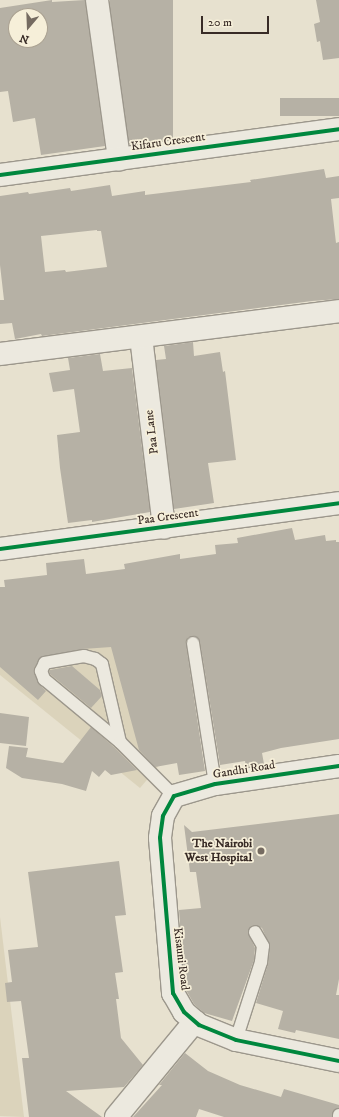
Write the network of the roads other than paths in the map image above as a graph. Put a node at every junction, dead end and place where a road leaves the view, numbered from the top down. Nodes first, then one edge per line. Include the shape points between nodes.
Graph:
1 (97, 0) edge
2 (339, 129) edge
3 (119, 159) junction
4 (0, 175) edge
5 (339, 311) edge
6 (141, 337) junction
7 (0, 354) edge
8 (339, 503) edge
9 (164, 528) junction
10 (0, 549) edge
11 (193, 643) dead end
12 (120, 742) junction
13 (339, 766) edge
14 (215, 784) junction
15 (174, 796) junction
16 (255, 932) dead end
17 (195, 1021) junction
18 (236, 1040) junction
19 (339, 1061) edge
20 (116, 1117) edge

1 - 3 street
2 - 3 street, Kifaru Crescent
3 - 4 street, Kifaru Crescent
5 - 6 street
6 - 7 street
6 - 9 street, Paa Lane
8 - 9 street, Paa Crescent
9 - 10 street, Paa Crescent
11 - 14 lane
12 - 12 lane via 44,679 41,671 45,663 84,656 102,664
12 - 15 lane
13 - 14 street, Gandhi Road
14 - 15 street, Gandhi Road
15 - 17 street, Kisauni Road via 163,816 160,838 173,993 184,1012
16 - 18 lane via 263,946 261,962
17 - 18 street, Kisauni Road via 215,1033
17 - 20 street
18 - 19 street, Kisauni Road

